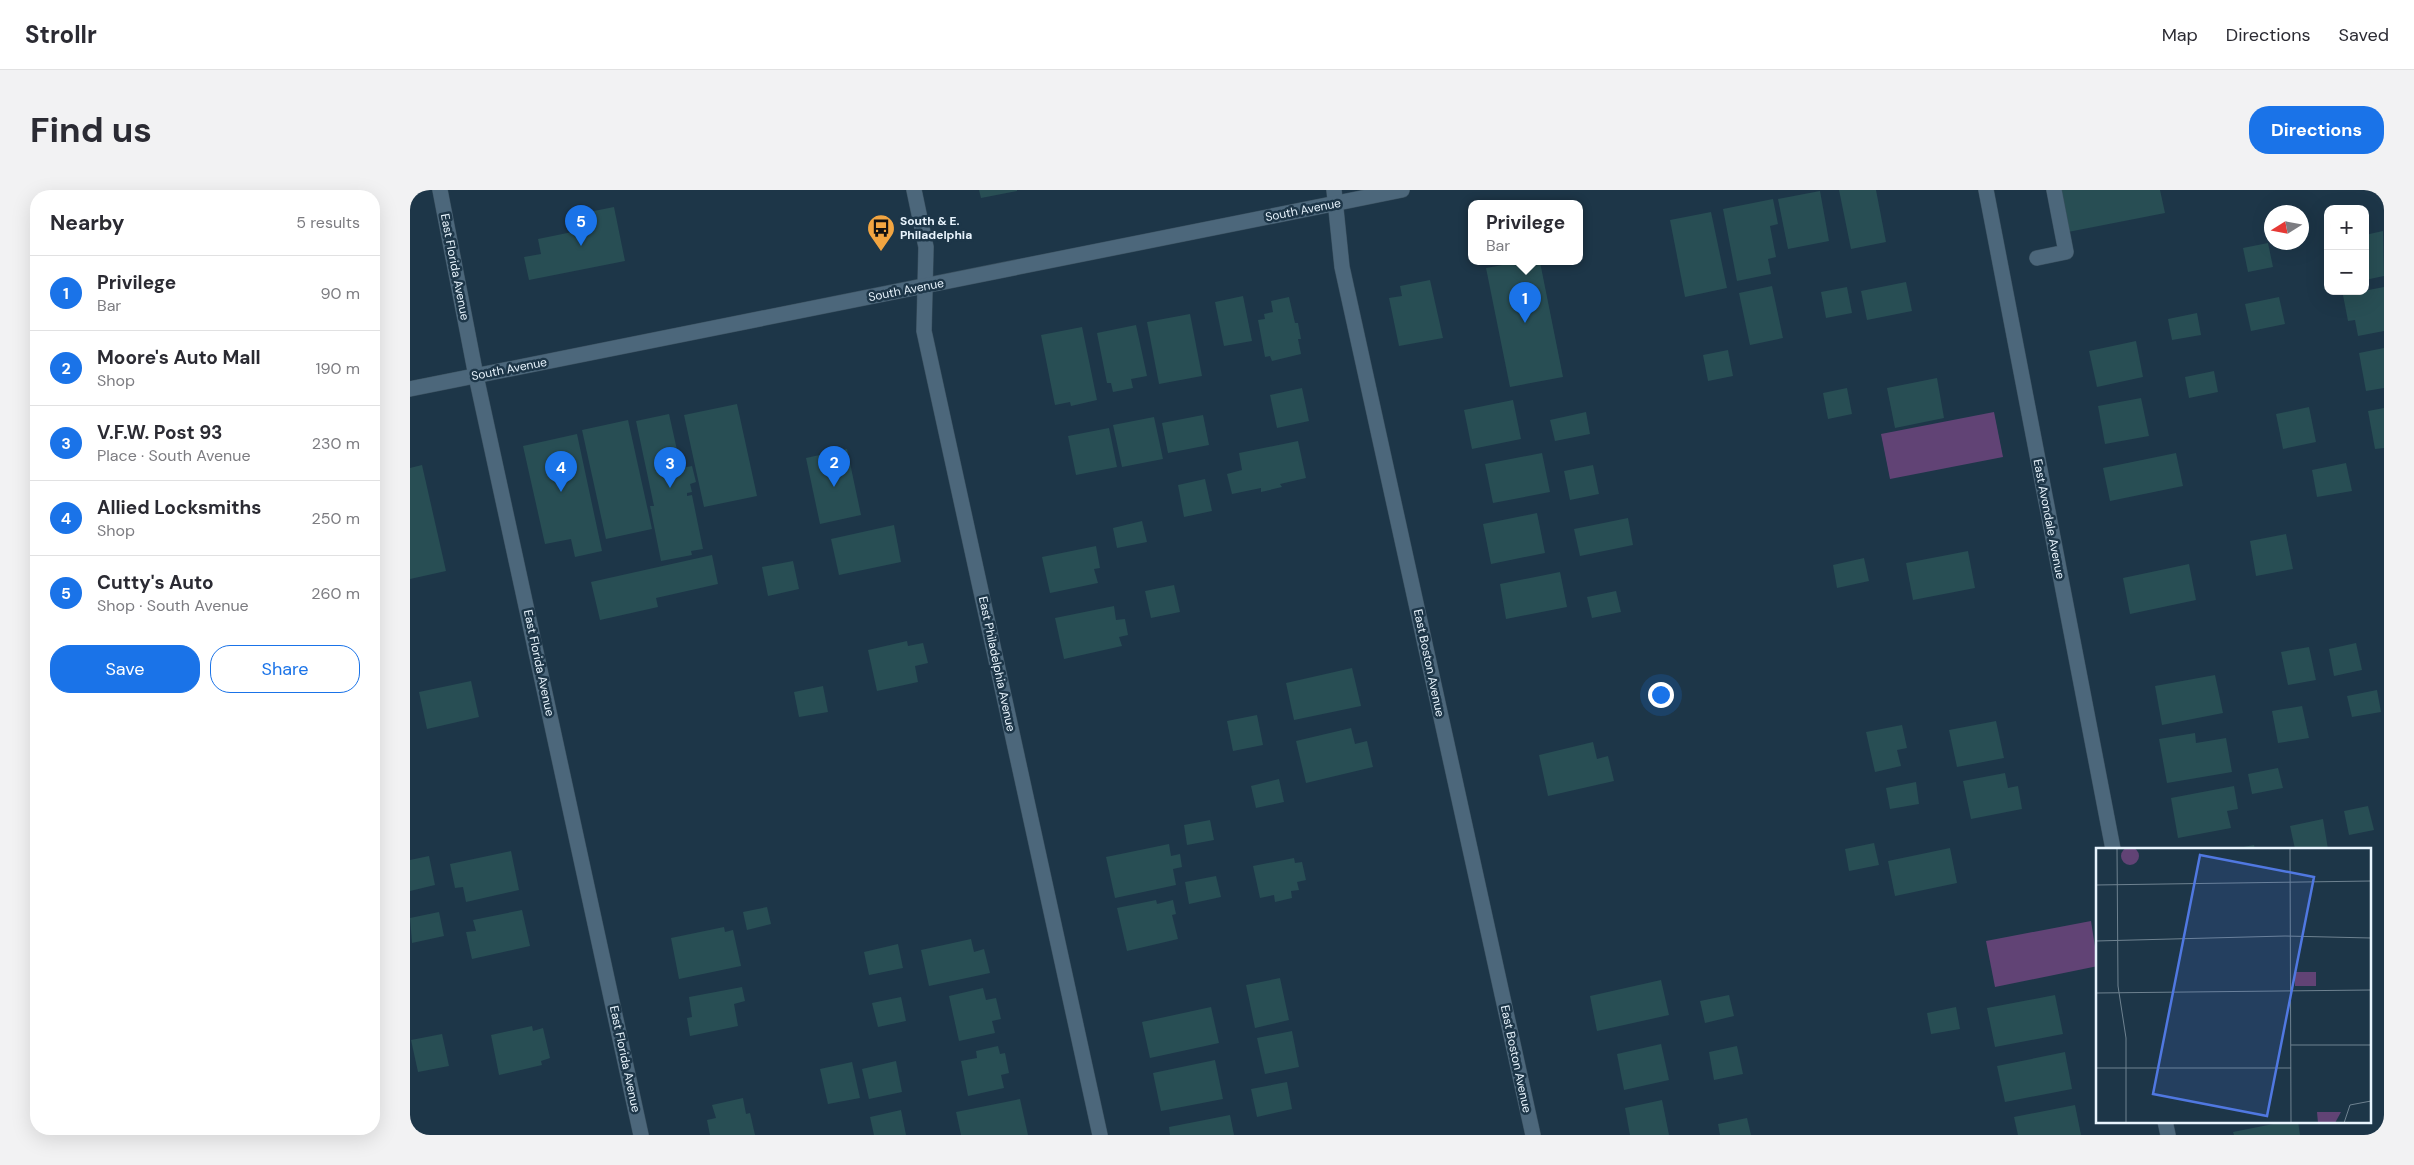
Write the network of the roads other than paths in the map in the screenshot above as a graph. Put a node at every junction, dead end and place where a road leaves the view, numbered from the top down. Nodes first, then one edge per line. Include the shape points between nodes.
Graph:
1 (440, 190) edge
2 (914, 190) edge
3 (1402, 190) edge
4 (1986, 190) edge
5 (2054, 190) edge
6 (1335, 197) edge
7 (2038, 258) dead end
8 (924, 286) junction
9 (476, 376) junction
10 (410, 389) edge
11 (2113, 848) edge
12 (2165, 1122) edge
13 (641, 1135) edge
14 (1100, 1135) edge
15 (1533, 1135) edge
16 (2168, 1135) edge

1 - 9 street, East Florida Avenue
2 - 8 street, East Philadelphia Avenue via 926,247
3 - 6 street, South Avenue
4 - 11 street, East Avondale Avenue
5 - 7 street via 2066,252
6 - 8 street, South Avenue
6 - 15 street, East Boston Avenue via 1342,267
8 - 9 street, South Avenue
8 - 14 street, East Philadelphia Avenue via 924,331
9 - 10 street, South Avenue
9 - 13 street, East Florida Avenue
12 - 16 street

